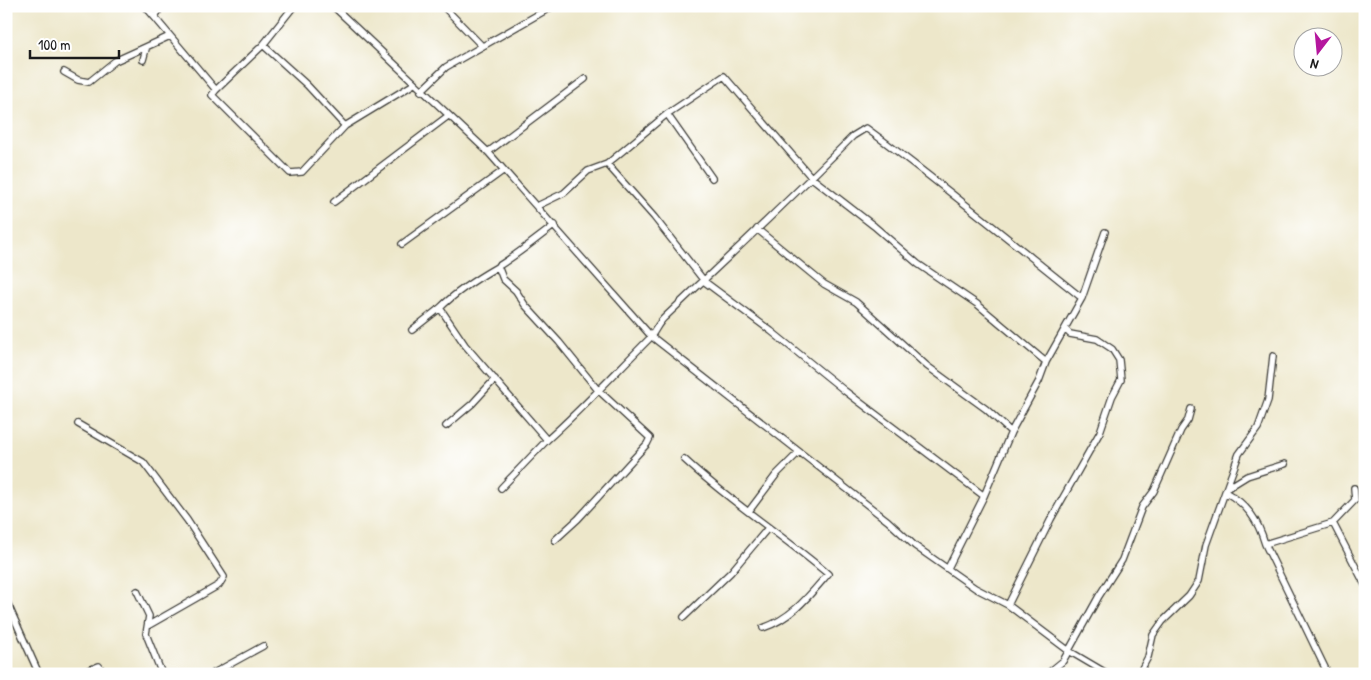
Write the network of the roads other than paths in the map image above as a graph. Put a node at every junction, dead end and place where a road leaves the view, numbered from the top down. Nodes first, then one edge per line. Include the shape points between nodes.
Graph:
1 (145, 6) edge
2 (161, 6) edge
3 (294, 6) edge
4 (333, 6) edge
5 (443, 6) edge
6 (549, 7) edge
7 (155, 18) junction
8 (170, 36) junction
9 (263, 44) junction
10 (482, 46) junction
11 (146, 49) junction
12 (143, 60) dead end
13 (64, 72) dead end
14 (585, 79) dead end
15 (414, 84) junction
16 (216, 90) junction
17 (421, 91) junction
18 (667, 114) junction
19 (448, 116) junction
20 (345, 126) junction
21 (488, 152) junction
22 (607, 164) junction
23 (504, 170) junction
24 (712, 178) dead end
25 (812, 178) junction
26 (334, 202) dead end
27 (537, 206) junction
28 (554, 225) junction
29 (757, 229) junction
30 (1105, 232) dead end
31 (402, 244) dead end
32 (498, 266) junction
33 (704, 282) junction
34 (1082, 298) junction
35 (440, 308) junction
36 (412, 330) dead end
37 (1064, 330) junction
38 (651, 336) junction
39 (1273, 356) dead end
40 (1046, 362) junction
41 (495, 379) junction
42 (597, 390) junction
43 (1191, 409) dead end
44 (78, 424) dead end
45 (446, 426) dead end
46 (1011, 432) junction
47 (547, 440) junction
48 (799, 452) junction
49 (684, 459) dead end
50 (1285, 464) dead end
51 (501, 488) dead end
52 (1354, 488) dead end
53 (1225, 490) junction
54 (984, 496) junction
55 (748, 511) junction
56 (1333, 523) junction
57 (768, 528) junction
58 (555, 540) dead end
59 (1266, 544) junction
60 (948, 568) junction
61 (1365, 585) edge
62 (137, 591) dead end
63 (6, 600) edge
64 (1008, 605) junction
65 (684, 617) dead end
66 (149, 625) junction
67 (764, 628) dead end
68 (263, 646) dead end
69 (1069, 651) junction
70 (39, 674) edge
71 (79, 674) edge
72 (104, 674) edge
73 (162, 674) edge
74 (212, 674) edge
75 (1047, 674) edge
76 (1108, 674) edge
77 (1139, 674) edge
78 (1328, 674) edge

1 - 7 street
2 - 7 street
3 - 9 street
4 - 15 street
5 - 10 street
6 - 10 street
7 - 8 street
8 - 11 street
8 - 16 street
9 - 16 street
9 - 20 street
10 - 17 street via 446,67
11 - 12 street
11 - 13 street via 115,61 89,82
14 - 21 street
15 - 17 street
15 - 20 street
16 - 20 street via 212,95 290,173 302,172
17 - 19 street
18 - 22 street
18 - 24 street
18 - 25 street via 724,76
19 - 21 street
19 - 26 street
21 - 23 street
22 - 27 street via 588,171 564,193
22 - 33 street via 654,217
23 - 27 street
23 - 31 street
25 - 29 street
25 - 34 street via 853,136 866,128 940,183 957,200
25 - 40 street via 918,264 977,304
27 - 28 street
28 - 32 street
28 - 38 street
29 - 33 street
29 - 46 street via 824,284 856,302 927,366 986,409
30 - 34 street
32 - 35 street via 452,295
32 - 42 street via 503,279
33 - 38 street via 663,319
33 - 54 street via 771,330 845,391
34 - 37 street
35 - 36 street
35 - 41 street via 465,345
37 - 40 street
37 - 64 street via 1097,339 1112,349 1119,360 1121,380 1100,432
38 - 42 street
38 - 48 street
39 - 53 street via 1268,400 1258,428 1239,454
40 - 46 street
41 - 45 street
41 - 47 street
42 - 47 street
42 - 58 street via 650,438 578,519
43 - 69 street via 1154,491 1142,507 1122,560
44 - 66 street via 143,462 224,577 219,585
46 - 54 street
47 - 51 street
48 - 55 street
48 - 60 street via 915,546
49 - 55 street via 712,485
50 - 53 street via 1247,476
52 - 56 street via 1354,500
53 - 59 street via 1258,522
53 - 77 street via 1206,544 1199,580 1189,596 1153,635 1148,657
54 - 60 street
55 - 57 street
56 - 59 street
56 - 61 street
57 - 65 street via 731,572
57 - 67 street via 828,574 801,605 780,622
59 - 78 street
60 - 64 street via 975,588
62 - 66 street via 149,616
63 - 70 street
64 - 69 street
66 - 73 street via 148,643
68 - 74 street
69 - 75 street via 1057,668
69 - 76 street
71 - 72 street via 99,666

